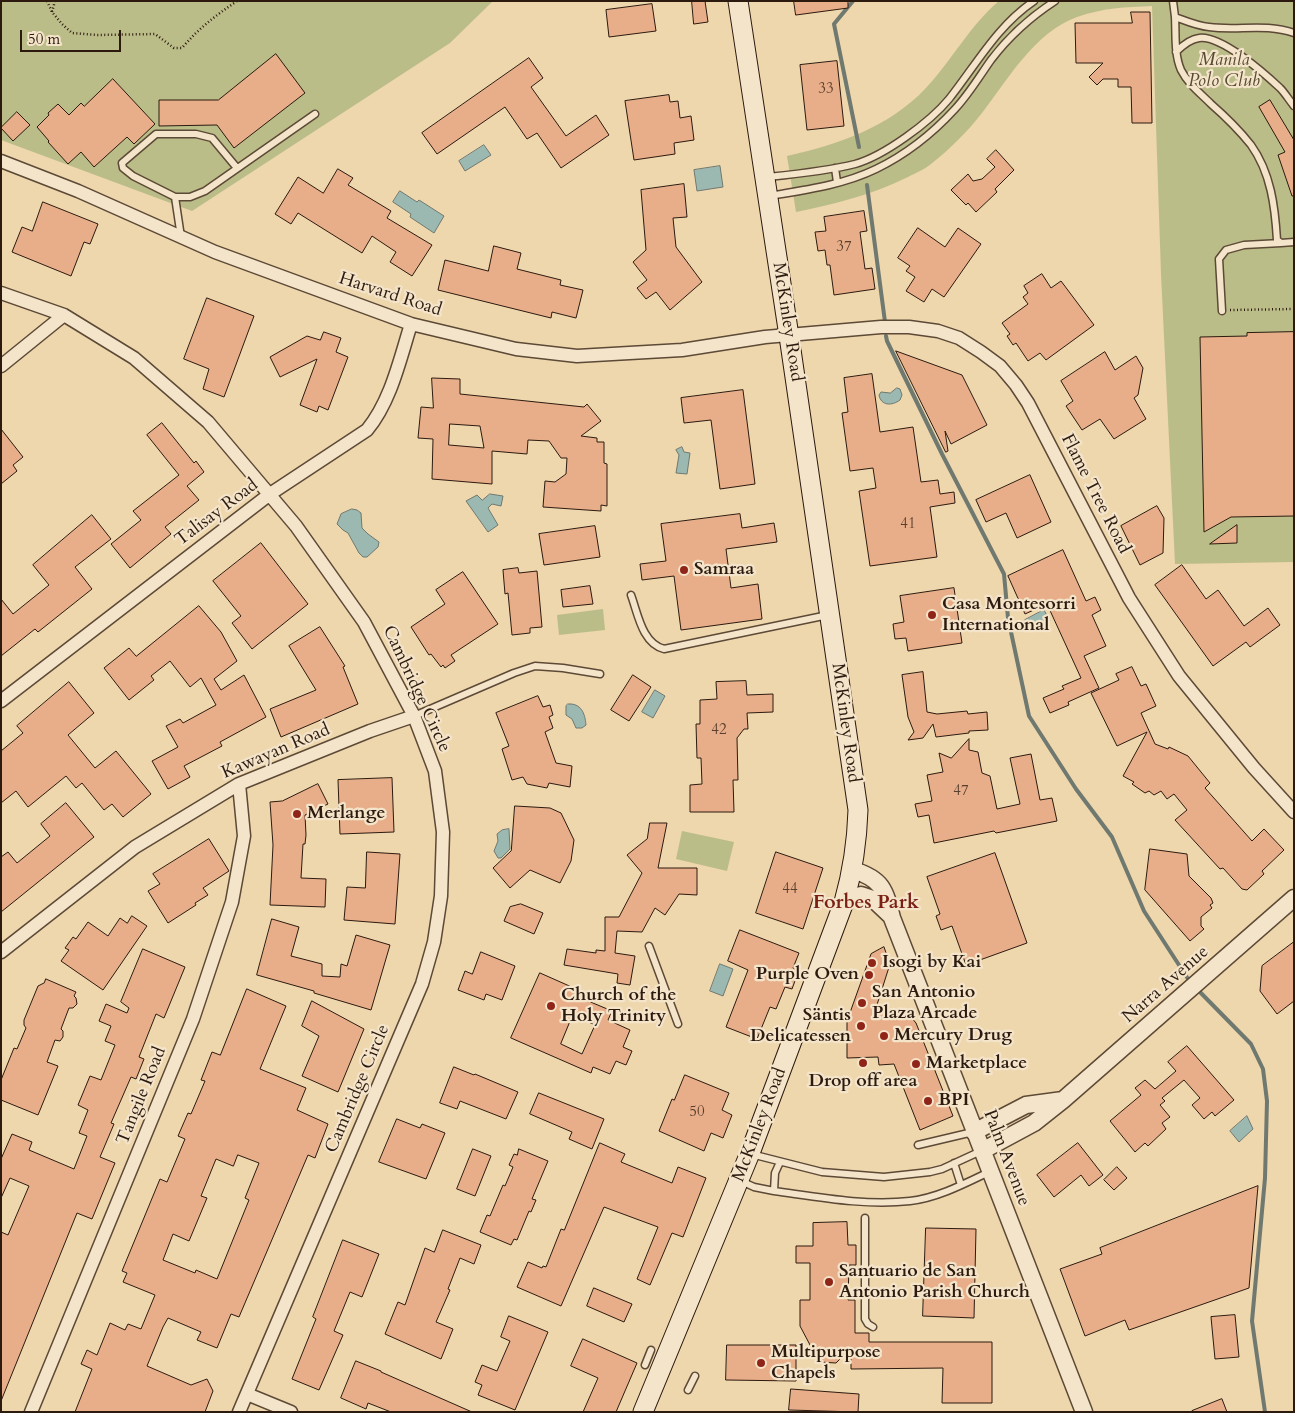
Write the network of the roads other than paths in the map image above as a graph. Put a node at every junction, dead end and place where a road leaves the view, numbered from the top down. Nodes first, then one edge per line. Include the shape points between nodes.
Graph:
1 (738, 1) edge
2 (1034, 1) edge
3 (1055, 1) edge
4 (1173, 1) edge
5 (1175, 17) junction
6 (1194, 24) junction
7 (1294, 33) edge
8 (1220, 42) junction
9 (1176, 52) junction
10 (1294, 106) edge
11 (315, 114) dead end
12 (1, 161) edge
13 (237, 168) junction
14 (834, 168) junction
15 (765, 178) junction
16 (837, 182) junction
17 (768, 196) junction
18 (175, 197) junction
19 (181, 237) junction
20 (1294, 242) edge
21 (1281, 243) junction
22 (1, 293) edge
23 (1222, 311) road end
24 (64, 315) junction
25 (412, 324) junction
26 (789, 336) junction
27 (1, 366) edge
28 (270, 494) junction
29 (631, 596) dead end
30 (829, 614) junction
31 (600, 674) dead end
32 (1, 702) edge
33 (414, 716) junction
34 (240, 784) junction
35 (1294, 812) edge
36 (853, 870) junction
37 (1294, 898) edge
38 (844, 902) junction
39 (892, 918) junction
40 (649, 946) dead end
41 (1, 952) edge
42 (678, 1024) dead end
43 (1063, 1100) junction
44 (974, 1132) junction
45 (918, 1145) dead end
46 (982, 1151) junction
47 (750, 1153) junction
48 (780, 1162) junction
49 (954, 1163) junction
50 (990, 1172) junction
51 (739, 1180) junction
52 (961, 1185) junction
53 (774, 1191) junction
54 (865, 1218) dead end
55 (873, 1327) dead end
56 (651, 1350) dead end
57 (645, 1365) dead end
58 (695, 1376) dead end
59 (688, 1390) dead end
60 (247, 1394) junction
61 (31, 1412) edge
62 (239, 1412) edge
63 (291, 1412) edge
64 (643, 1412) edge
65 (1084, 1412) edge

1 - 15 main road, McKinley Road
2 - 14 lane via 1000,31 947,100 925,121 872,157
3 - 16 lane via 1008,39 955,109 933,131 876,169
4 - 5 lane
5 - 6 lane
5 - 9 lane
6 - 7 lane via 1225,28 1270,27
6 - 8 lane
8 - 9 lane via 1198,38
8 - 10 lane via 1281,89
9 - 21 lane via 1188,81 1236,127 1261,162 1274,202 1277,240
11 - 13 lane
12 - 19 street, Harvard Road
13 - 18 lane via 205,191
13 - 18 lane via 212,138 196,134 156,134 122,163 122,168
14 - 15 lane
14 - 16 lane
15 - 17 main road, McKinley Road
16 - 17 lane
17 - 26 main road, McKinley Road
18 - 19 lane
19 - 25 street, Harvard Road
20 - 21 lane
21 - 23 lane via 1244,245 1226,250 1220,259
22 - 24 street, Cambridge Circle
24 - 27 street
24 - 28 street, Cambridge Circle via 134,358 208,422
25 - 26 street, Harvard Road via 516,349 577,356 682,350
25 - 28 street, Talisay Road via 383,405 367,430
26 - 30 main road, McKinley Road
26 - 35 street, Flame Tree Road via 881,327 938,331 959,338 1000,366 1028,403 1129,598 1179,676
28 - 32 street, Talisay Road
28 - 33 street, Cambridge Circle via 364,622
29 - 30 lane via 652,644 664,649
30 - 36 main road, McKinley Road via 858,810
31 - 33 lane, Kawayan Road via 535,666
33 - 34 street, Kawayan Road
33 - 60 street, Cambridge Circle via 435,771 443,832 441,896 434,942 422,984
34 - 41 street, Kawayan Road via 135,847
34 - 61 street, Tangile Road via 244,836 232,902 193,1019
36 - 38 main road, McKinley Road
36 - 39 street, Palm Avenue via 880,883
37 - 43 street, Narra Avenue
38 - 39 street, Palm Avenue via 861,895 873,899
38 - 47 main road, McKinley Road
39 - 44 street, Palm Avenue
40 - 42 lane
43 - 44 street via 1026,1105
43 - 46 street, Narra Avenue via 1034,1123
44 - 45 lane
44 - 46 street, Palm Avenue
46 - 49 lane, Narra Avenue
46 - 50 street, Palm Avenue
47 - 48 lane, Narra Avenue
47 - 51 main road, McKinley Road
48 - 49 lane, Narra Avenue via 822,1172 884,1177 930,1172
48 - 53 lane
49 - 52 lane
50 - 52 lane
50 - 65 street, Palm Avenue
51 - 53 lane
51 - 64 main road, McKinley Road
52 - 53 lane via 911,1201 883,1202
54 - 55 lane via 865,1319
56 - 57 lane
58 - 59 lane
60 - 62 street, Cambridge Circle
60 - 63 street

